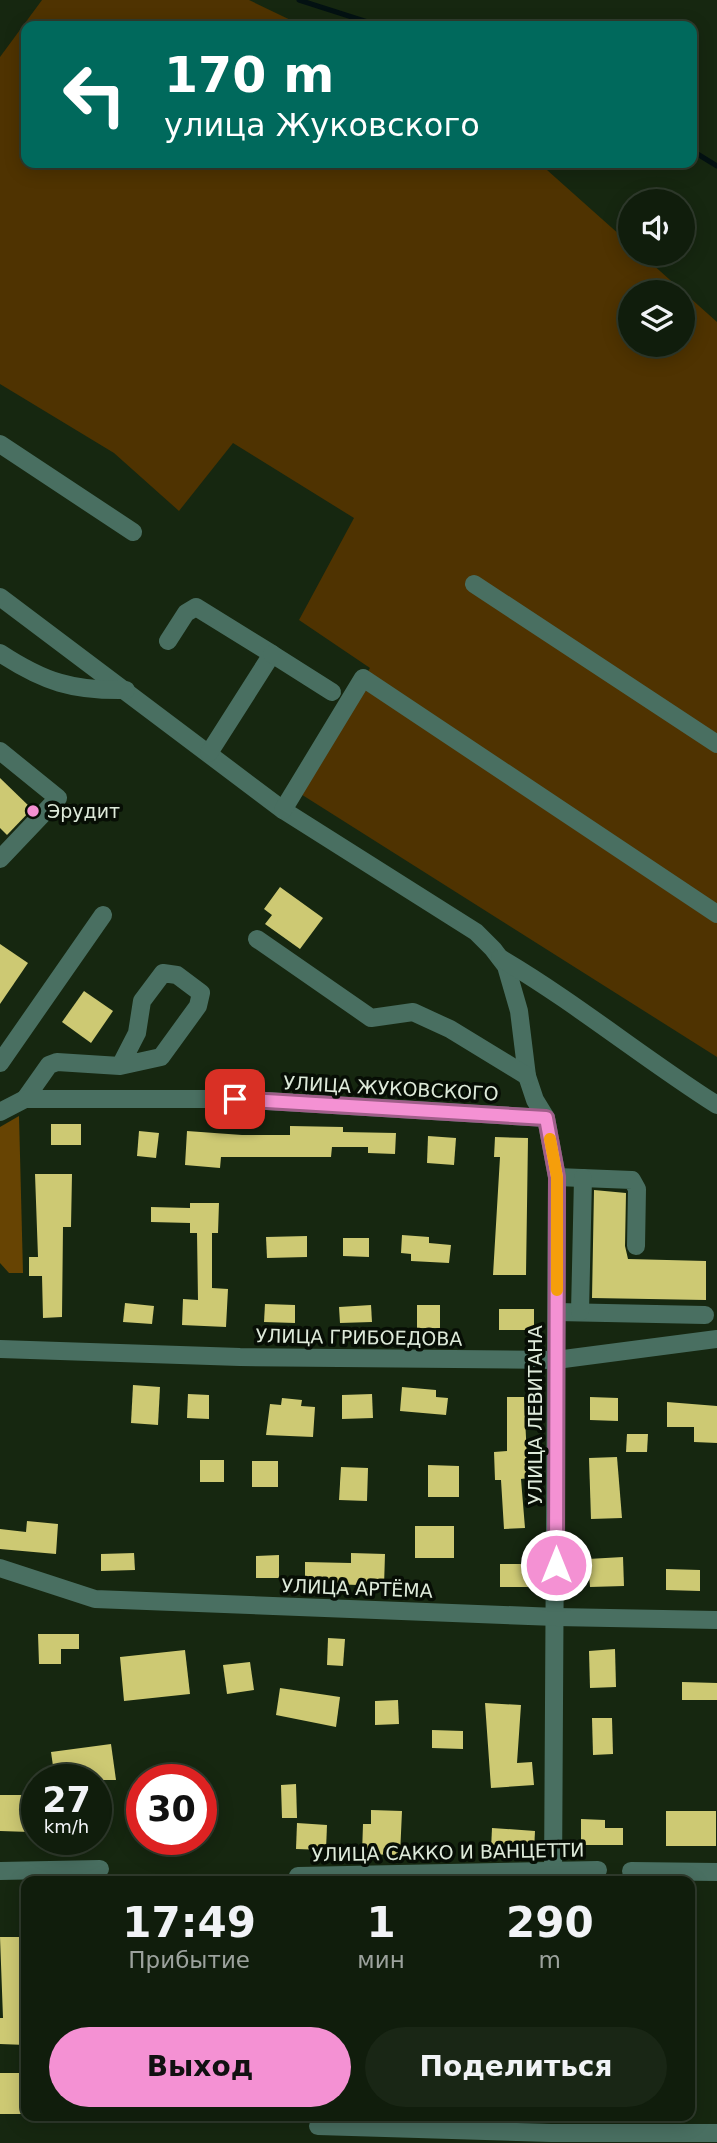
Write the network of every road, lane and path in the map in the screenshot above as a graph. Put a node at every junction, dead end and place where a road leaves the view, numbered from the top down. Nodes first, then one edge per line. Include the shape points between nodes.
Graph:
1 (0, 444) edge
2 (133, 532) dead end
3 (474, 584) dead end
4 (0, 597) edge
5 (168, 640) dead end
6 (0, 653) edge
7 (272, 654) junction
8 (126, 690) junction
9 (332, 692) dead end
10 (717, 744) edge
11 (0, 751) edge
12 (209, 753) junction
13 (283, 810) junction
14 (0, 859) edge
15 (717, 914) edge
16 (103, 915) dead end
17 (257, 939) dead end
18 (499, 957) junction
19 (0, 1063) edge
20 (120, 1066) junction
21 (527, 1076) junction
22 (24, 1099) junction
23 (717, 1105) edge
24 (0, 1112) edge
25 (546, 1118) junction
26 (557, 1177) junction
27 (583, 1178) junction
28 (636, 1246) dead end
29 (557, 1312) junction
30 (580, 1312) junction
31 (705, 1315) dead end
32 (717, 1339) edge
33 (1, 1344) edge
34 (556, 1360) junction
35 (0, 1568) edge
36 (556, 1618) junction
37 (717, 1620) edge
38 (100, 1869) dead end
39 (598, 1870) dead end
40 (0, 1871) edge
41 (631, 1871) dead end
42 (717, 1872) edge
43 (552, 1875) edge
44 (298, 1876) dead end
45 (551, 2124) edge
46 (318, 2126) dead end
47 (717, 2133) edge

1 - 2 street
3 - 10 street
4 - 8 street
5 - 7 street via 186,613 196,607
6 - 8 street via 29,672 64,686
7 - 9 street
7 - 12 street
8 - 12 street
11 - 14 street via 58,797
12 - 13 street
13 - 15 street via 363,678
13 - 18 street via 476,932
16 - 19 street
17 - 21 street via 371,1018 413,1012
18 - 21 street, УЛИЦА ЛЕВИТАНА via 519,1010
18 - 23 street
20 - 20 street via 161,1057 198,1006 201,993 177,975 163,973 142,1001 137,1033
20 - 22 street via 57,1062 49,1065
21 - 25 street, УЛИЦА ЛЕВИТАНА
22 - 24 street
22 - 25 street, УЛИЦА ЖУКОВСКОГО via 235,1099
25 - 26 street, УЛИЦА ЛЕВИТАНА
26 - 27 street
26 - 29 street, УЛИЦА ЛЕВИТАНА
27 - 28 street via 627,1179 636,1184
27 - 30 street
29 - 30 street
29 - 34 street, УЛИЦА ЛЕВИТАНА
30 - 31 street
32 - 34 street, УЛИЦА ГРИБОЕДОВА
33 - 34 street, УЛИЦА ГРИБОЕДОВА via 240,1357
34 - 36 street, УЛИЦА ЛЕВИТАНА
35 - 36 street, УЛИЦА АРТЁМА via 95,1599
36 - 37 street, УЛИЦА АРТЁМА
36 - 43 street, УЛИЦА ЛЕВИТАНА
38 - 40 street
39 - 43 street, УЛИЦА САККО И ВАНЦЕТТИ
41 - 42 street
43 - 44 street, УЛИЦА САККО И ВАНЦЕТТИ
45 - 46 street
45 - 47 street

